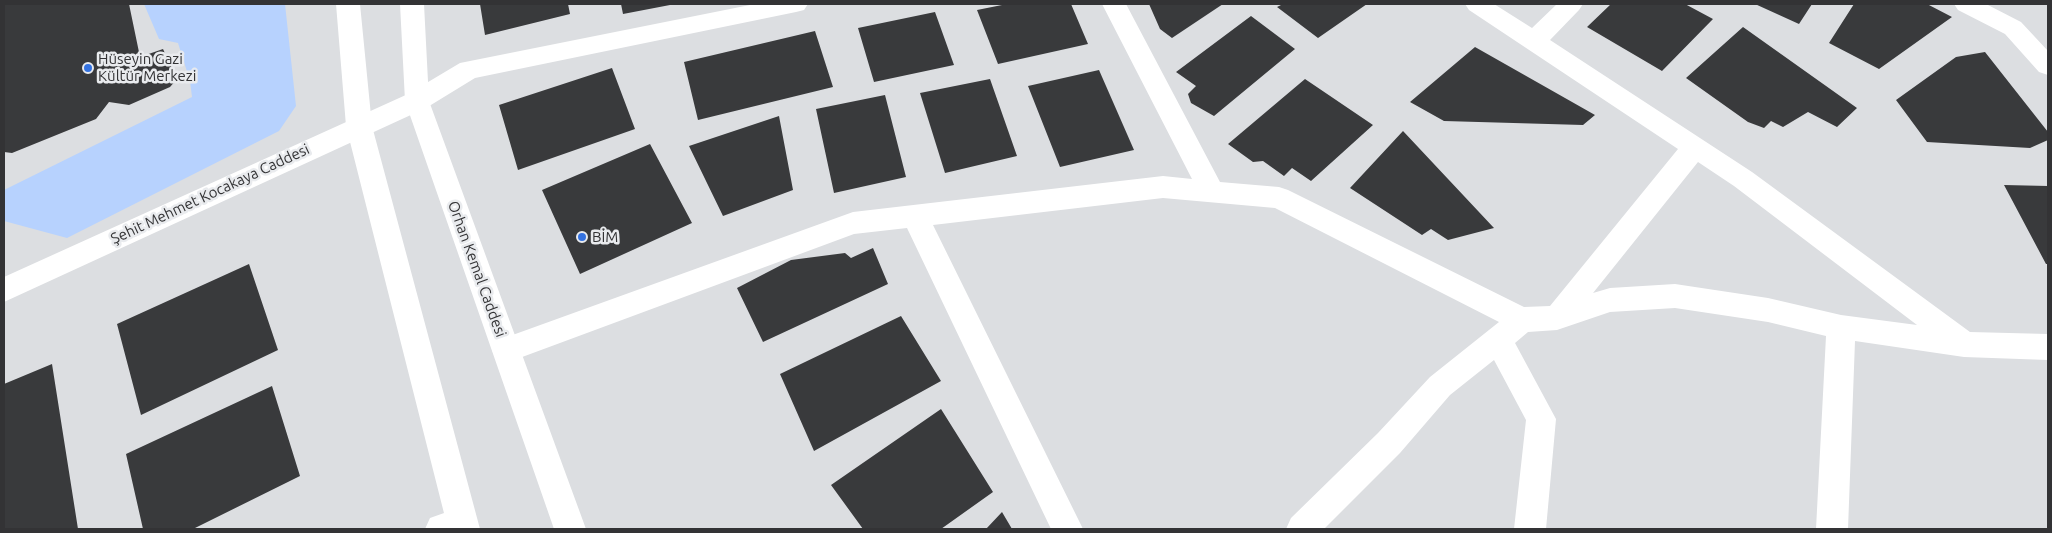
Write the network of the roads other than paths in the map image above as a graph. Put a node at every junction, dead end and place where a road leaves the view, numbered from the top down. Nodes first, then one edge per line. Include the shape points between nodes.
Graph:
1 (348, 4) edge
2 (412, 4) edge
3 (796, 4) edge
4 (1114, 4) edge
5 (1477, 4) edge
6 (1571, 4) edge
7 (1966, 4) edge
8 (2037, 39) edge
9 (1534, 41) junction
10 (2048, 66) edge
11 (417, 101) junction
12 (360, 126) junction
13 (1695, 148) junction
14 (1212, 192) junction
15 (916, 216) junction
16 (4, 290) edge
17 (1558, 318) junction
18 (1522, 320) junction
19 (1841, 327) junction
20 (1498, 339) junction
21 (1964, 344) junction
22 (2048, 347) edge
23 (506, 350) junction
24 (455, 527) edge
25 (570, 529) edge
26 (1067, 529) edge
27 (1302, 529) edge
28 (1530, 529) edge
29 (1832, 529) edge

1 - 12 street
2 - 11 street, Orhan Kemal Caddesi
3 - 11 street, Şehit Mehmet Kocakaya Caddesi via 469,70
4 - 14 street
5 - 9 street
6 - 9 street
7 - 8 street
8 - 10 street
9 - 13 street
11 - 12 street, Şehit Mehmet Kocakaya Caddesi
11 - 23 street, Orhan Kemal Caddesi
12 - 16 street, Şehit Mehmet Kocakaya Caddesi
12 - 24 street
13 - 17 street
13 - 21 street via 1743,179
14 - 15 street via 1163,187
14 - 18 street via 1279,198
15 - 23 street via 853,223
15 - 26 street
17 - 18 street
17 - 19 street via 1610,300 1675,296 1768,310
18 - 20 street
19 - 21 street
19 - 29 street
20 - 27 street via 1440,386 1389,443
20 - 28 street via 1541,419
21 - 22 street
23 - 25 street, Orhan Kemal Caddesi

